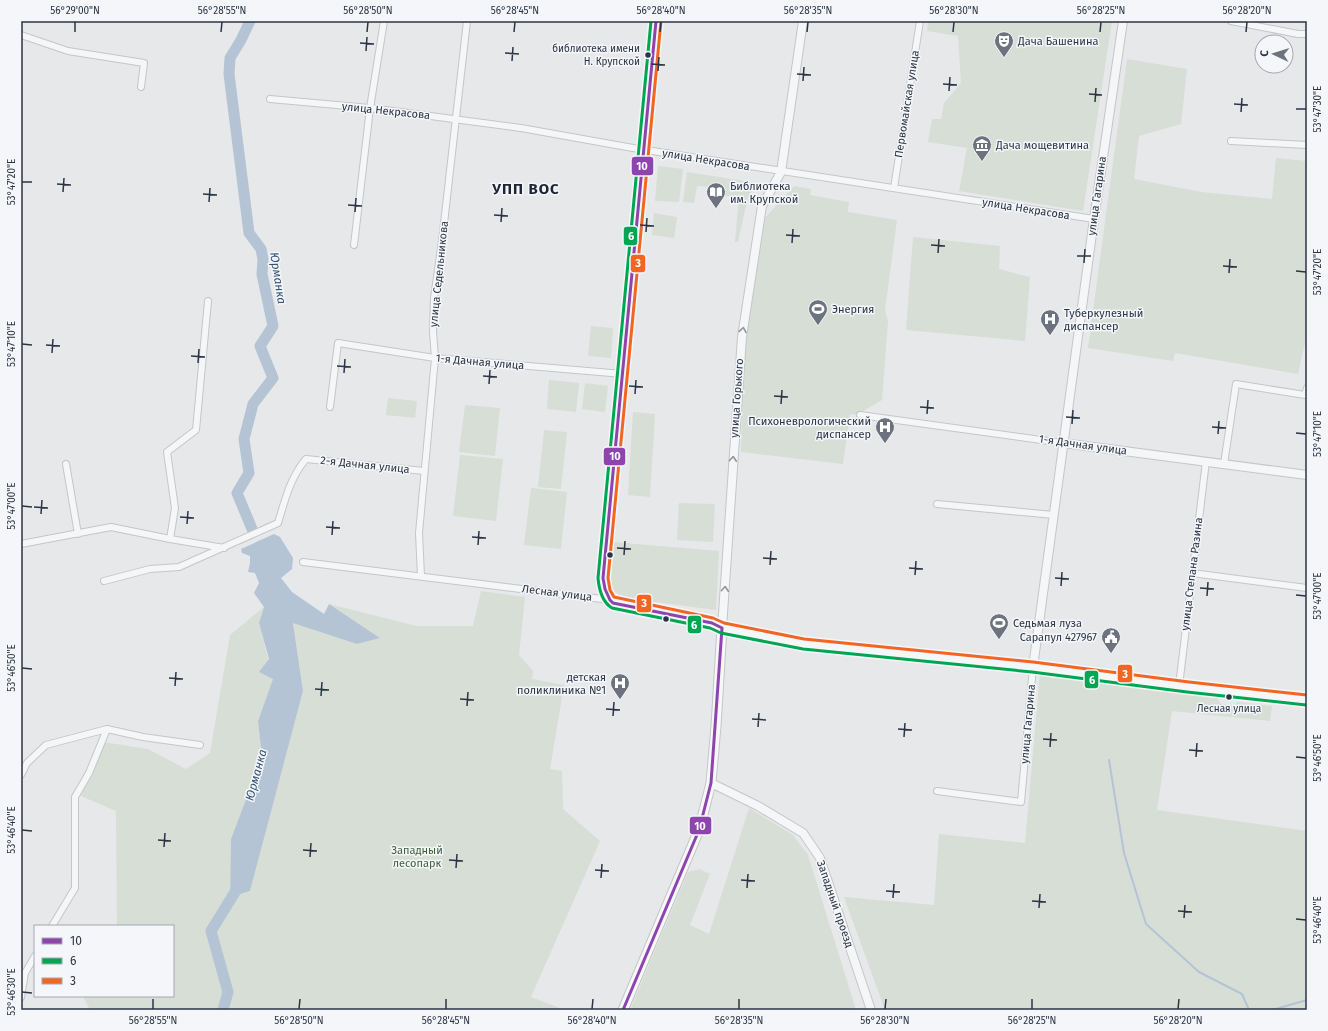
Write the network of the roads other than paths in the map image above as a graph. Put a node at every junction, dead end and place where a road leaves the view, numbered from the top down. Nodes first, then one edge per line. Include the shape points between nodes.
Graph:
1 (384, 21) edge
2 (467, 21) edge
3 (656, 21) edge
4 (803, 21) edge
5 (920, 21) edge
6 (1123, 21) edge
7 (1232, 21) edge
8 (1307, 34) edge
9 (21, 35) edge
10 (141, 87) dead end
11 (270, 100) dead end
12 (370, 108) junction
13 (456, 119) junction
14 (1231, 141) dead end
15 (1307, 145) edge
16 (644, 150) junction
17 (781, 172) junction
18 (894, 188) junction
19 (1094, 219) junction
20 (354, 245) dead end
21 (208, 301) dead end
22 (435, 358) junction
23 (623, 374) junction
24 (1307, 388) edge
25 (330, 407) dead end
26 (860, 415) dead end
27 (1064, 443) junction
28 (1206, 462) junction
29 (66, 464) dead end
30 (1224, 464) junction
31 (424, 471) junction
32 (1307, 475) edge
33 (937, 504) dead end
34 (1054, 515) junction
35 (78, 534) junction
36 (170, 539) junction
37 (21, 544) edge
38 (224, 548) junction
39 (303, 562) dead end
40 (1192, 573) junction
41 (421, 576) junction
42 (104, 581) dead end
43 (1307, 588) edge
44 (610, 600) junction
45 (722, 628) junction
46 (1034, 666) junction
47 (1179, 686) junction
48 (1307, 700) edge
49 (107, 729) junction
50 (200, 745) dead end
51 (21, 776) edge
52 (711, 782) junction
53 (937, 791) dead end
54 (53, 925) edge
55 (34, 958) edge
56 (21, 997) edge
57 (623, 1010) edge
58 (871, 1010) edge

1 - 12 street
2 - 13 street, улица Седельникова
3 - 16 main road
4 - 17 street, улица Горького
5 - 18 street, Первомайская улица
6 - 19 street, улица Гагарина
7 - 8 street
9 - 10 street via 68,51 144,63
11 - 12 street, улица Некрасова
12 - 13 street, улица Некрасова
12 - 20 street
13 - 16 street, улица Некрасова
13 - 22 street, улица Седельникова via 434,298
14 - 15 street
16 - 17 street, улица Некрасова
16 - 23 main road
17 - 18 street, улица Некрасова
45 -> 17 street, улица Горького via 742,337 762,206
18 - 19 street, улица Некрасова
19 - 27 street, улица Гагарина
21 - 36 street via 196,430 167,452 175,508
22 - 23 street, 1-я Дачная улица
22 - 25 street, 1-я Дачная улица via 338,343
22 - 31 street, улица Седельникова
23 - 44 main road via 603,578
24 - 30 street via 1305,396 1236,384
26 - 27 street, 1-я Дачная улица
27 - 28 street, 1-я Дачная улица
27 - 34 street, улица Гагарина
28 - 30 street, 1-я Дачная улица
28 - 40 street, улица Степана Разина
29 - 35 street
30 - 32 street, 1-я Дачная улица
31 - 38 street, 2-я Дачная улица via 306,459 297,469 289,487 278,523
31 - 41 street, улица Седельникова via 419,533
33 - 34 street
34 - 46 street, улица Гагарина
35 - 36 street via 112,527
35 - 37 street
36 - 38 street
38 - 42 street via 179,567 150,569
39 - 41 street, Лесная улица
40 - 43 street
40 - 47 street, улица Степана Разина
41 - 44 street, Лесная улица
44 - 45 main road, Лесная улица via 613,603 712,622
45 - 46 street, Лесная улица via 802,644
45 - 52 main road, улица Горького
46 - 47 street, Лесная улица
46 - 53 street, улица Гагарина via 1021,802
47 - 48 street, Лесная улица
49 - 50 street
49 - 51 street via 46,745 28,763
49 - 54 street via 89,773 75,797 75,888
52 - 57 main road, улица Горького via 699,830
52 - 58 street, Западный проезд via 803,833 820,858
55 - 56 street via 25,973

